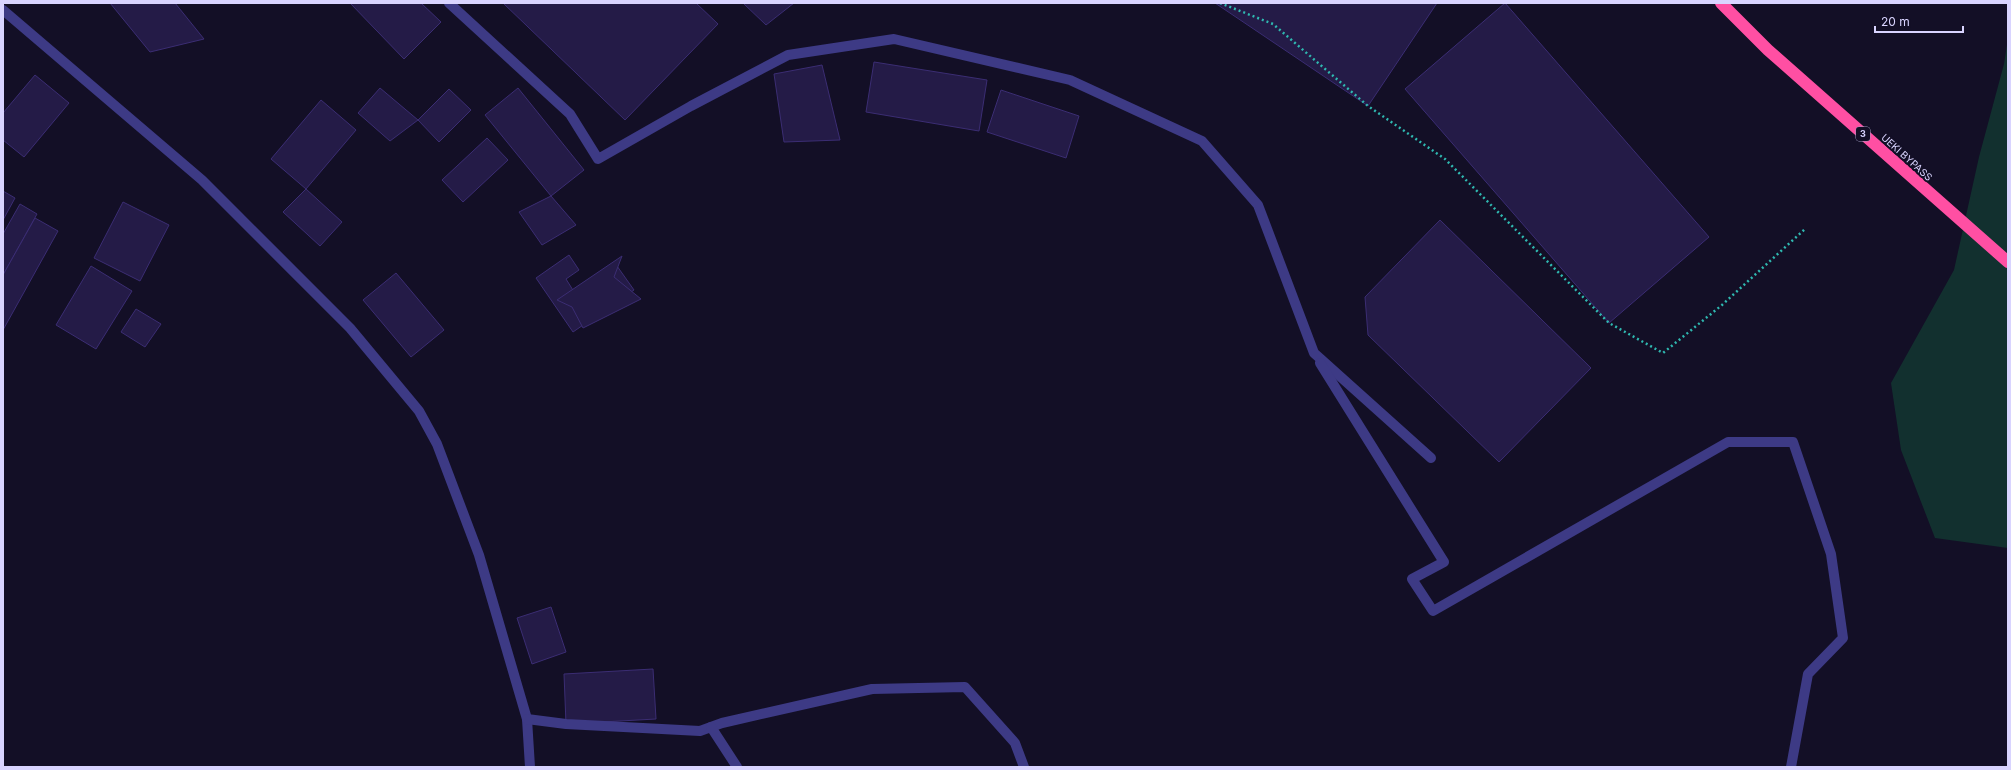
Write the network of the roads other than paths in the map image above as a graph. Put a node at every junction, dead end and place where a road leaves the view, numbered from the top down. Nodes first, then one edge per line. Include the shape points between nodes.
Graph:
1 (449, 3) edge
2 (1722, 3) edge
3 (3, 10) edge
4 (2008, 262) edge
5 (1314, 353) junction
6 (1431, 458) dead end
7 (527, 719) junction
8 (711, 727) junction
9 (530, 767) edge
10 (737, 767) edge
11 (1024, 767) edge
12 (1791, 767) edge

1 - 5 street via 570,114 598,159 788,55 894,39 1070,80 1202,141 1258,205
2 - 4 highway, UEKI BYPASS / 3 via 1768,50
3 - 7 street via 202,180 350,328 419,411 436,444 479,555
5 - 6 street
5 - 12 street via 1444,562 1412,579 1433,611 1728,442 1793,442 1831,554 1843,638 1808,674
7 - 8 street via 566,724 700,731
7 - 9 street
8 - 10 street
8 - 11 street via 872,689 965,687 1015,742

